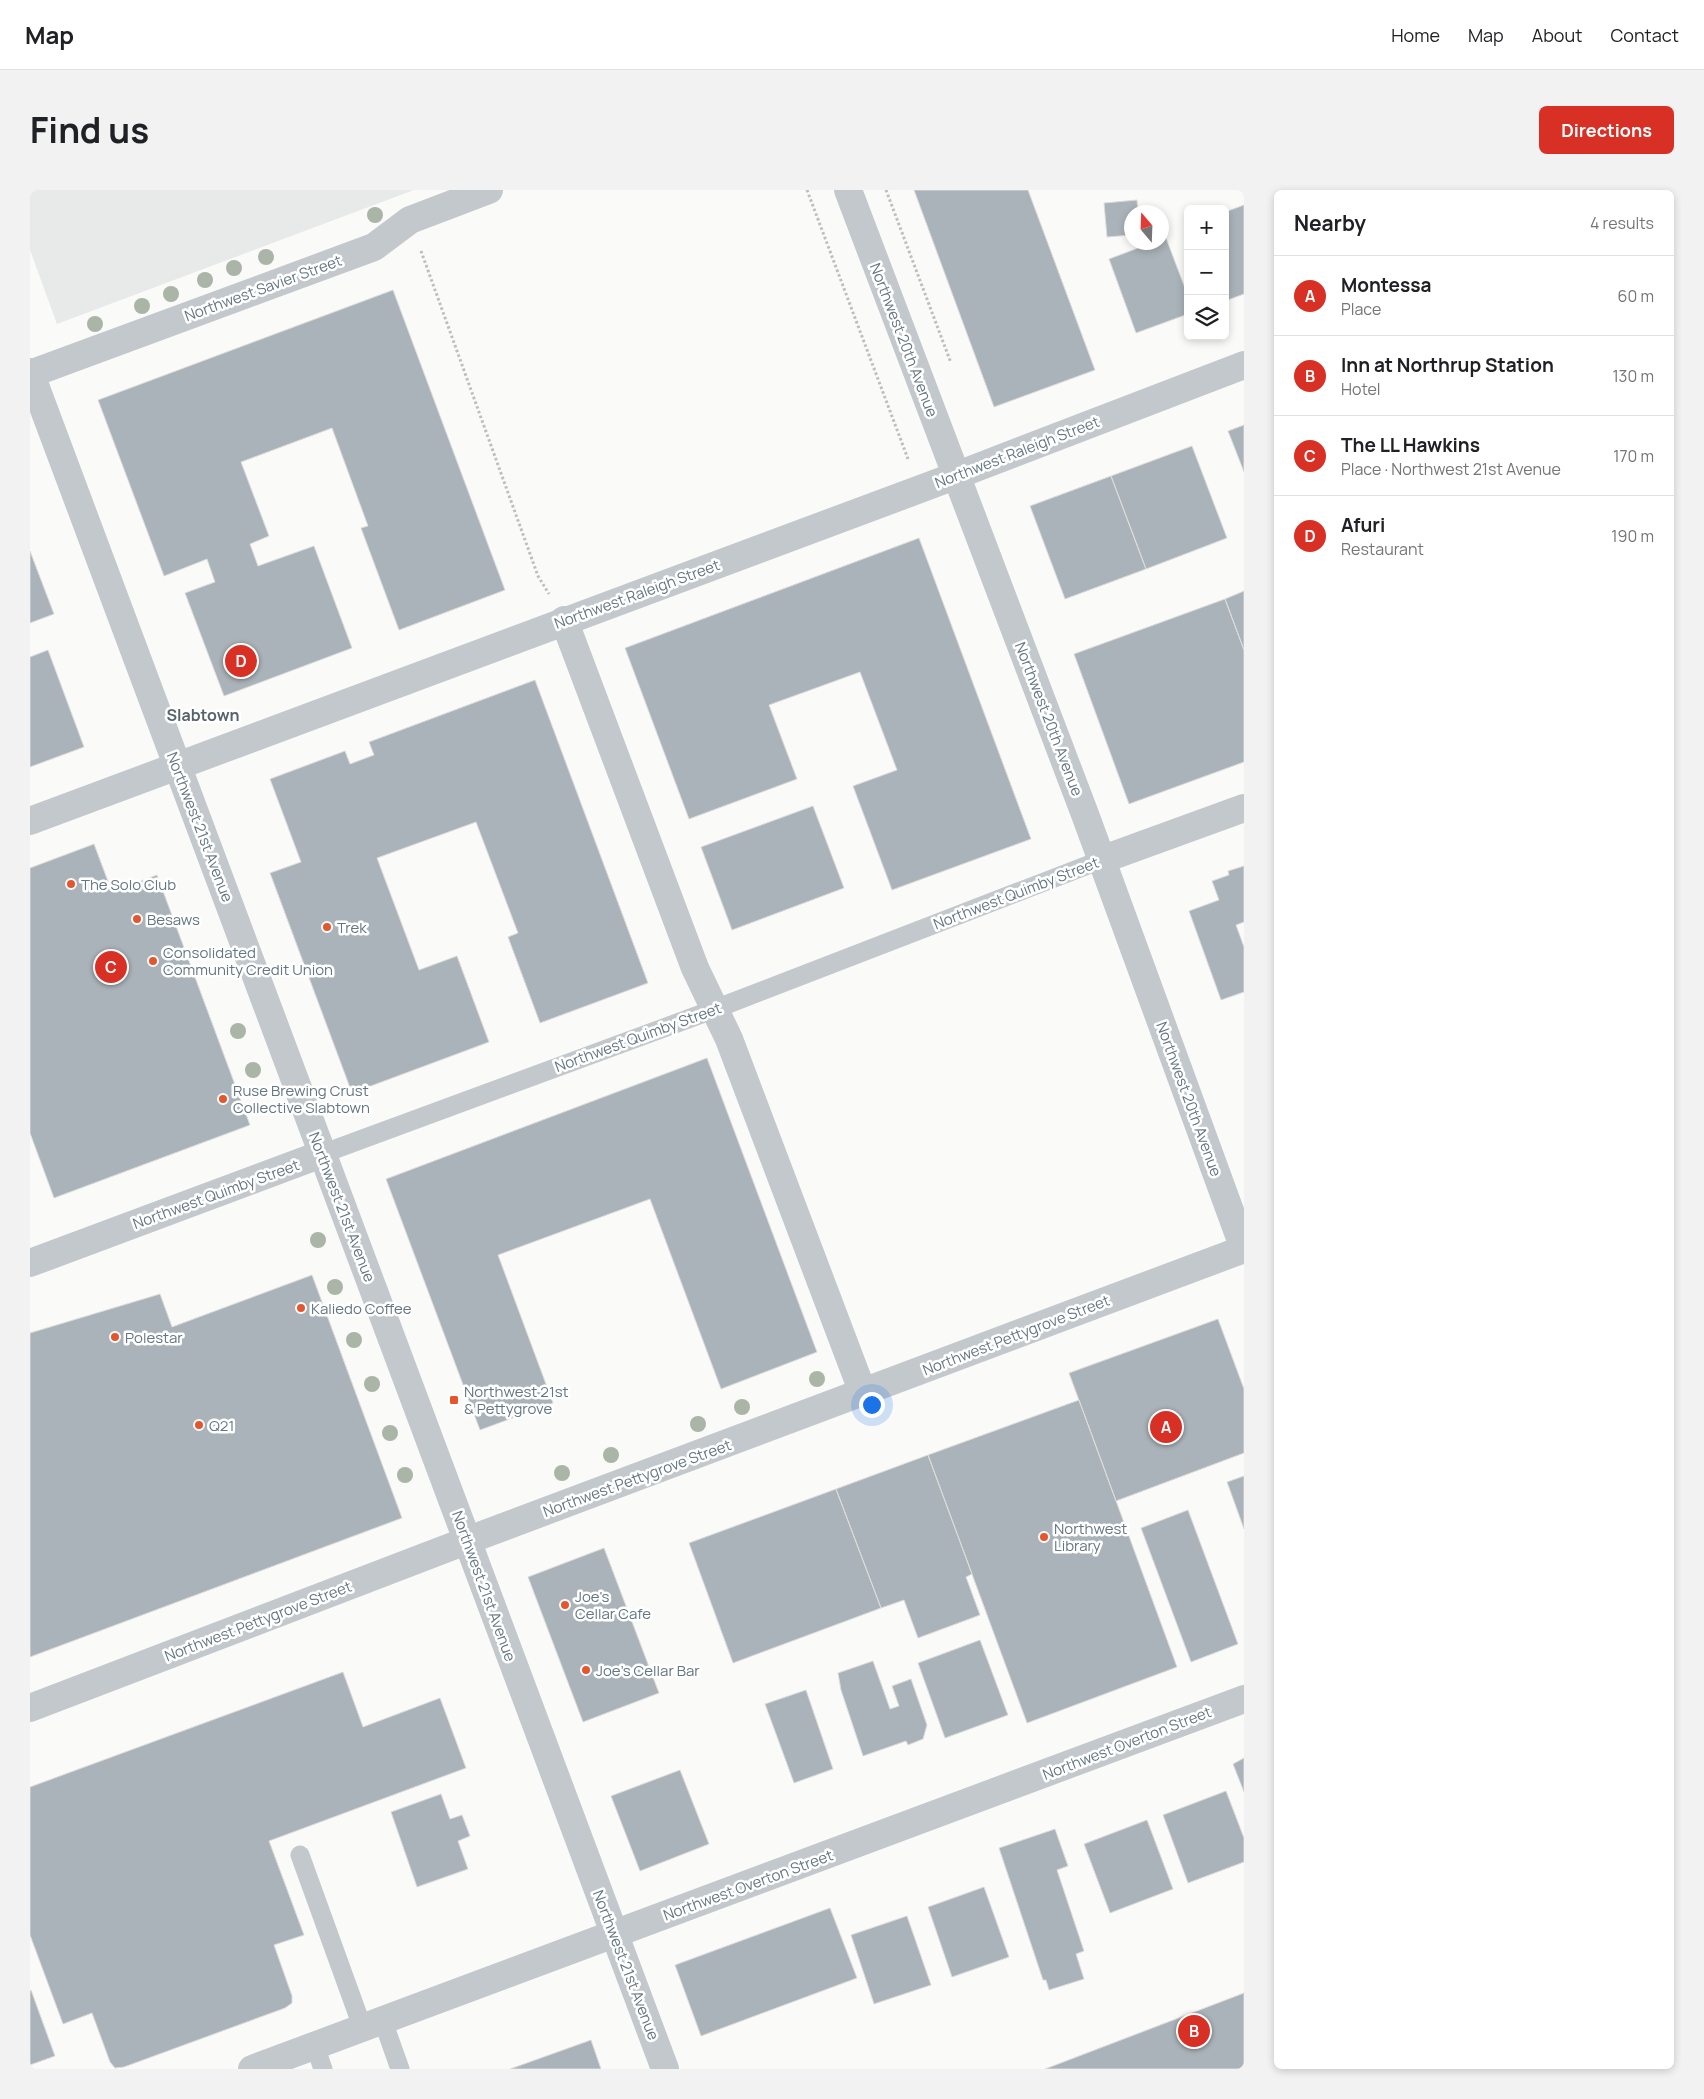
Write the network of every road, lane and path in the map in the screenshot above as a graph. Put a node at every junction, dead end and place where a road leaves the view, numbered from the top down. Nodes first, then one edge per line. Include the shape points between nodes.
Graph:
1 (489, 190) edge
2 (807, 190) edge
3 (848, 190) edge
4 (886, 190) edge
5 (410, 220) junction
6 (948, 354) dead end
7 (1244, 366) edge
8 (30, 374) edge
9 (909, 462) dead end
10 (955, 476) junction
11 (564, 620) junction
12 (177, 766) junction
13 (1244, 808) edge
14 (30, 821) edge
15 (1101, 860) junction
16 (715, 1009) junction
17 (322, 1154) junction
18 (1244, 1249) edge
19 (30, 1263) edge
20 (863, 1393) junction
21 (466, 1541) junction
22 (1244, 1699) edge
23 (30, 1708) edge
24 (300, 1855) dead end
25 (614, 1935) junction
26 (373, 2025) junction
27 (319, 2057) edge
28 (252, 2069) edge
29 (400, 2069) edge
30 (665, 2069) edge

1 - 5 street, Northwest Savier Street
2 - 9 path
3 - 10 street, Northwest 20th Avenue
4 - 6 path
5 - 8 street, Northwest Savier Street via 374,247
5 - 11 path via 538,576
7 - 10 street, Northwest Raleigh Street
8 - 12 street, Northwest 21st Avenue
10 - 11 street, Northwest Raleigh Street
10 - 15 street, Northwest 20th Avenue
11 - 12 street, Northwest Raleigh Street
11 - 16 street via 695,968
12 - 14 street, Northwest Raleigh Street
12 - 17 street, Northwest 21st Avenue
13 - 15 street, Northwest Quimby Street
15 - 16 lane, Northwest Quimby Street
15 - 18 street, Northwest 20th Avenue
16 - 17 lane, Northwest Quimby Street
16 - 20 street
17 - 19 street, Northwest Quimby Street
17 - 21 street, Northwest 21st Avenue
18 - 20 street, Northwest Pettygrove Street
20 - 21 street, Northwest Pettygrove Street
21 - 23 street, Northwest Pettygrove Street
21 - 25 street, Northwest 21st Avenue
22 - 25 street, Northwest Overton Street
24 - 26 lane
25 - 26 street, Northwest Overton Street
25 - 30 street, Northwest 21st Avenue
26 - 27 street, Northwest Overton Street
26 - 29 lane
27 - 28 street, Northwest Overton Street

